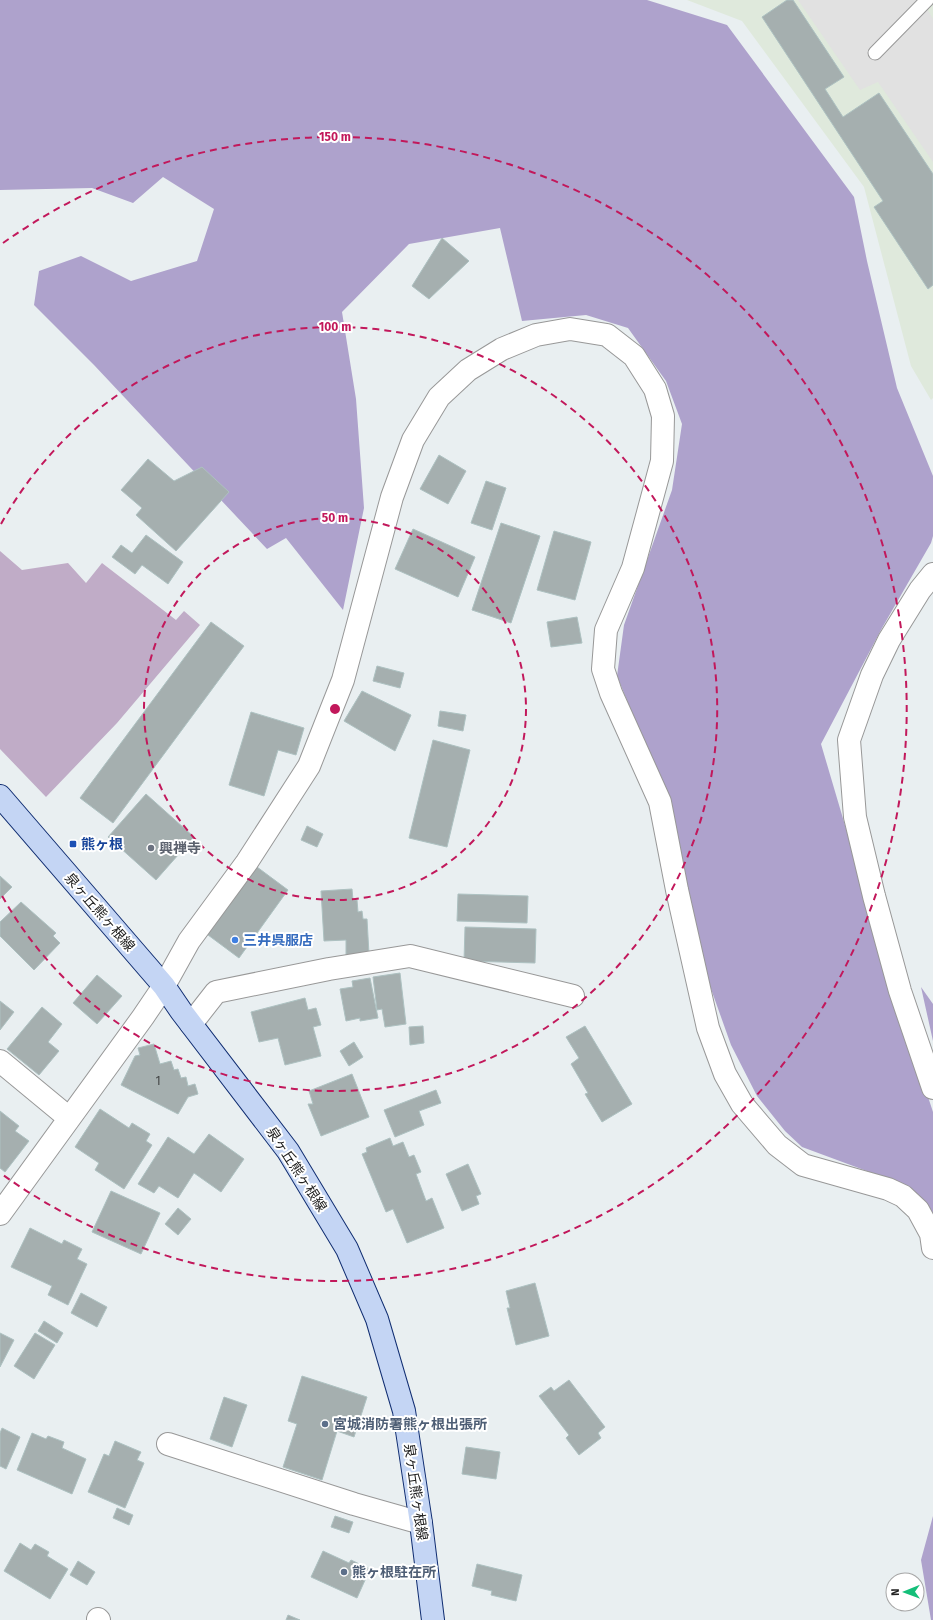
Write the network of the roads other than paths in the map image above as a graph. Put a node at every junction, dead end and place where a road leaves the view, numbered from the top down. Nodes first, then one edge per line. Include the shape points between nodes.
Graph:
1 (926, 0) edge
2 (875, 53) dead end
3 (933, 574) edge
4 (0, 796) edge
5 (164, 986) junction
6 (573, 996) dead end
7 (190, 1024) junction
8 (0, 1061) edge
9 (933, 1088) edge
10 (69, 1118) junction
11 (0, 1214) edge
12 (933, 1248) edge
13 (168, 1444) dead end
14 (421, 1523) junction
15 (432, 1620) edge

1 - 2 lane
3 - 9 street via 920,590 886,647 872,675 849,740 855,817 874,896 900,991
4 - 5 main road, 泉ヶ丘熊ヶ根線
5 - 7 main road, 泉ヶ丘熊ヶ根線
5 - 10 street
5 - 12 street via 189,941 247,862 309,766 343,680 392,497 413,440 439,396 468,370 502,349 536,335 570,329 607,335 634,356 655,389 663,416 662,461 633,568 606,630 603,669 622,719 660,802 708,1028 726,1074 742,1104 777,1145 803,1165 888,1188 903,1196 918,1210 931,1234
6 - 7 street via 410,956 216,992
7 - 14 main road, 泉ヶ丘熊ヶ根線 via 288,1151 347,1249 377,1319 399,1392
8 - 10 street
10 - 11 street
13 - 14 street
14 - 15 main road, 泉ヶ丘熊ヶ根線

